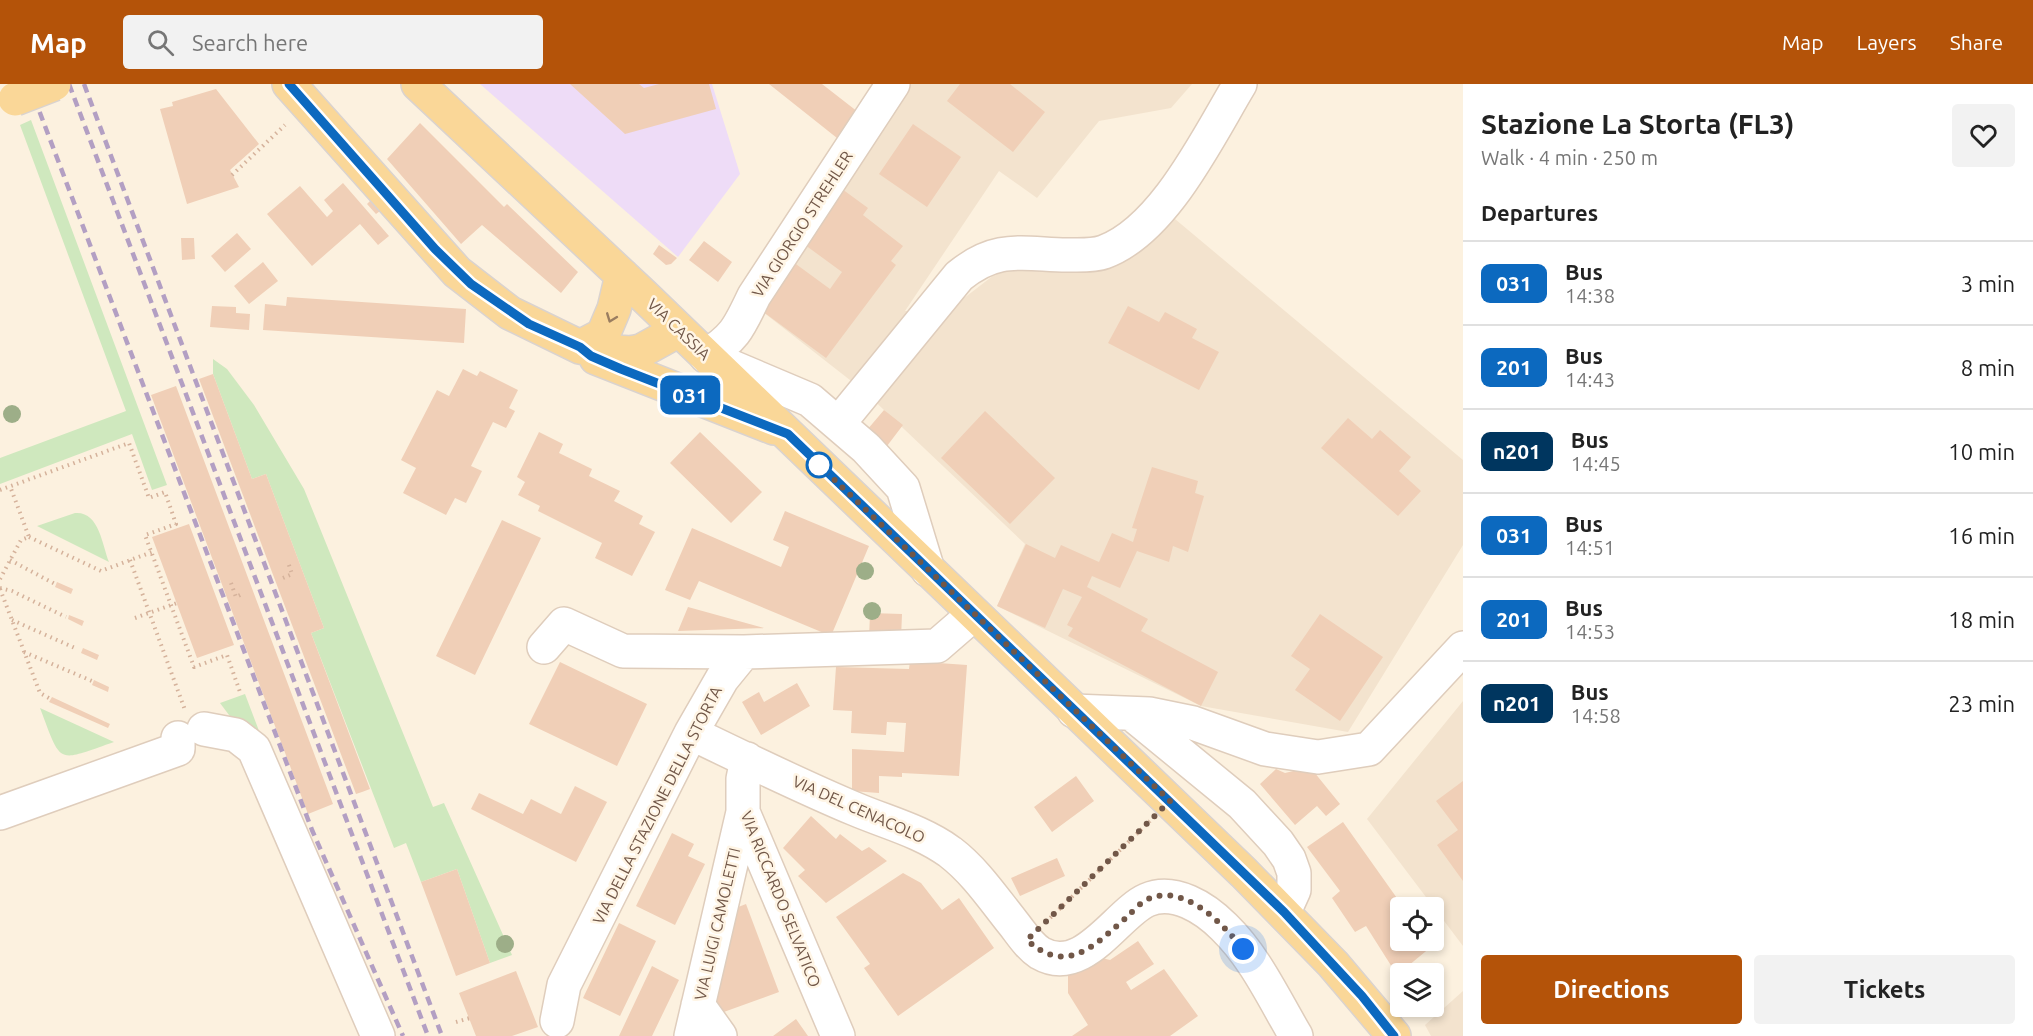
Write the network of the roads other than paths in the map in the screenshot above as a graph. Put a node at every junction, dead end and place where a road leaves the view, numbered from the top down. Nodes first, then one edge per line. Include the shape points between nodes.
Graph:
1 (54, 84) edge
2 (289, 84) edge
3 (418, 84) edge
4 (893, 84) edge
5 (1240, 84) edge
6 (7, 102) edge
7 (622, 275) junction
8 (679, 330) junction
9 (580, 347) junction
10 (706, 356) junction
11 (658, 382) junction
12 (838, 424) junction
13 (788, 434) junction
14 (928, 570) junction
15 (975, 614) junction
16 (544, 647) dead end
17 (1463, 648) edge
18 (744, 652) junction
19 (1074, 711) junction
20 (1128, 711) junction
21 (691, 733) junction
22 (747, 759) junction
23 (743, 812) junction
24 (0, 813) edge
25 (1284, 912) junction
26 (557, 1021) dead end
27 (694, 1021) edge
28 (378, 1036) edge
29 (720, 1036) edge
30 (838, 1036) edge
31 (1296, 1036) edge
32 (1394, 1036) edge

1 - 6 main road, bridge
2 - 9 main road via 457,272 510,313
3 - 7 main road, VIA CASSIA
4 - 10 street, VIA GIORGIO STREHLER via 754,296 728,343
5 - 12 street via 1172,197 1123,243 1102,253 998,254 979,260 959,276
7 - 8 main road, VIA CASSIA
7 -> 9 main road via 603,334
8 - 9 main road via 631,353
8 - 10 main road, VIA CASSIA
9 - 11 main road via 591,356
10 - 11 main road via 682,378
10 - 12 street via 810,400
10 - 13 main road, VIA CASSIA
11 - 13 main road
12 - 14 street via 903,488
13 - 14 main road, VIA CASSIA
14 - 15 main road, VIA CASSIA
15 - 18 street via 937,646
15 - 19 main road, VIA CASSIA
16 - 18 street via 564,624 623,651
17 - 20 street via 1369,748 1318,757 1265,749 1193,723
18 - 21 street, VIA DELLA STAZIONE DELLA STORTA via 722,679
19 - 20 street
19 - 25 main road, VIA CASSIA
20 - 25 street via 1242,804 1278,843 1294,873 1294,891
21 - 22 street, VIA DEL CENACOLO
21 - 26 street, VIA DELLA STAZIONE DELLA STORTA via 564,985
22 - 23 street, VIA RICCARDO SELVATICO
22 - 31 street, VIA DEL CENACOLO via 940,846 969,869 1041,953 1064,959 1096,944 1146,900 1180,899 1207,913 1233,936 1254,963
23 - 27 street, VIA LUIGI CAMOLETTI
23 - 30 street, VIA RICCARDO SELVATICO
24 - 28 street via 178,748 190,728 236,735 254,749
25 - 32 main road, VIA CASSIA
27 - 29 street

